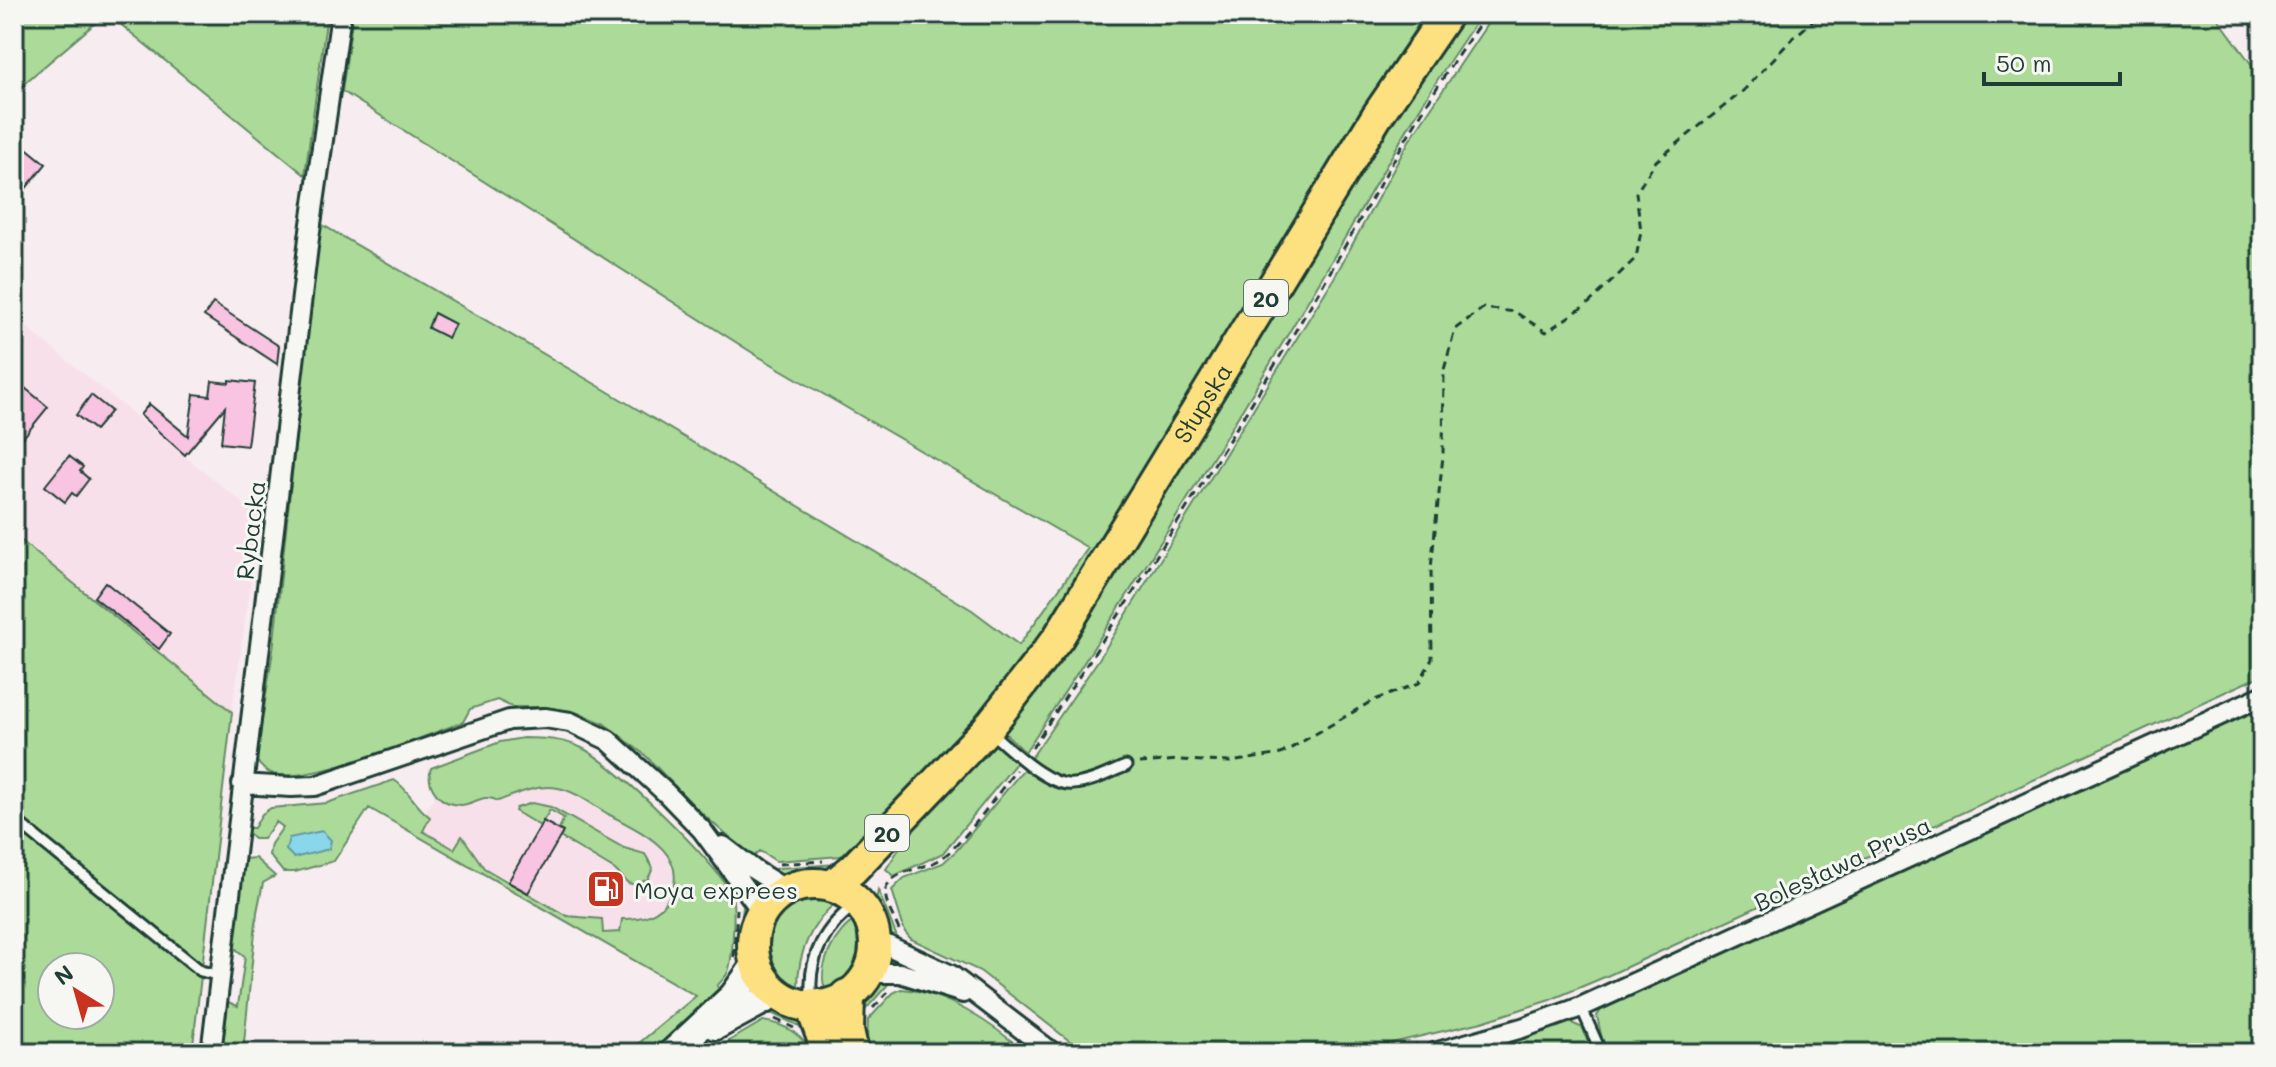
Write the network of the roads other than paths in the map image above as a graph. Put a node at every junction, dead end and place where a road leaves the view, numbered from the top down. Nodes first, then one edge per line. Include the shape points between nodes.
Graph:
1 (341, 14) edge
2 (1447, 14) edge
3 (2262, 696) edge
4 (987, 729) junction
5 (1126, 766) road end
6 (941, 779) junction
7 (242, 784) junction
8 (14, 819) edge
9 (702, 830) junction
10 (832, 886) junction
11 (786, 890) junction
12 (859, 902) junction
13 (762, 912) junction
14 (888, 938) junction
15 (756, 964) junction
16 (220, 976) junction
17 (858, 985) junction
18 (777, 993) junction
19 (991, 1004) junction
20 (813, 1006) junction
21 (1581, 1007) junction
22 (675, 1051) edge
23 (211, 1053) edge
24 (834, 1053) edge
25 (1053, 1053) edge
26 (1434, 1053) edge
27 (1598, 1053) edge

1 - 7 street, Rybacka
2 - 4 main road, Słupska / 20 via 1377,116 1091,586
3 - 21 street, Bolesława Prusa
4 - 5 lane via 1061,784 1073,785
4 - 6 main road, Słupska / 20
6 - 10 main road, Słupska / 20
6 - 12 main road, Słupska / 20
7 - 9 street via 315,786 498,723 545,718 581,726 608,740
7 - 16 street, Rybacka
8 - 16 lane via 201,971
9 - 11 street
9 - 13 street
10 - 11 main road via 809,883
10 - 12 main road
11 - 13 main road
12 - 14 main road
12 - 20 lane via 832,924 815,955
13 - 15 main road via 753,936
14 - 17 main road
14 - 19 street
15 - 18 main road
15 - 22 main road via 744,984
16 - 23 street, Rybacka
17 - 19 street via 900,973
17 - 20 main road via 825,1005
17 - 24 highway
18 - 20 main road
18 - 22 main road
19 - 25 street
20 - 24 highway
21 - 26 street, Bolesława Prusa
21 - 27 lane

